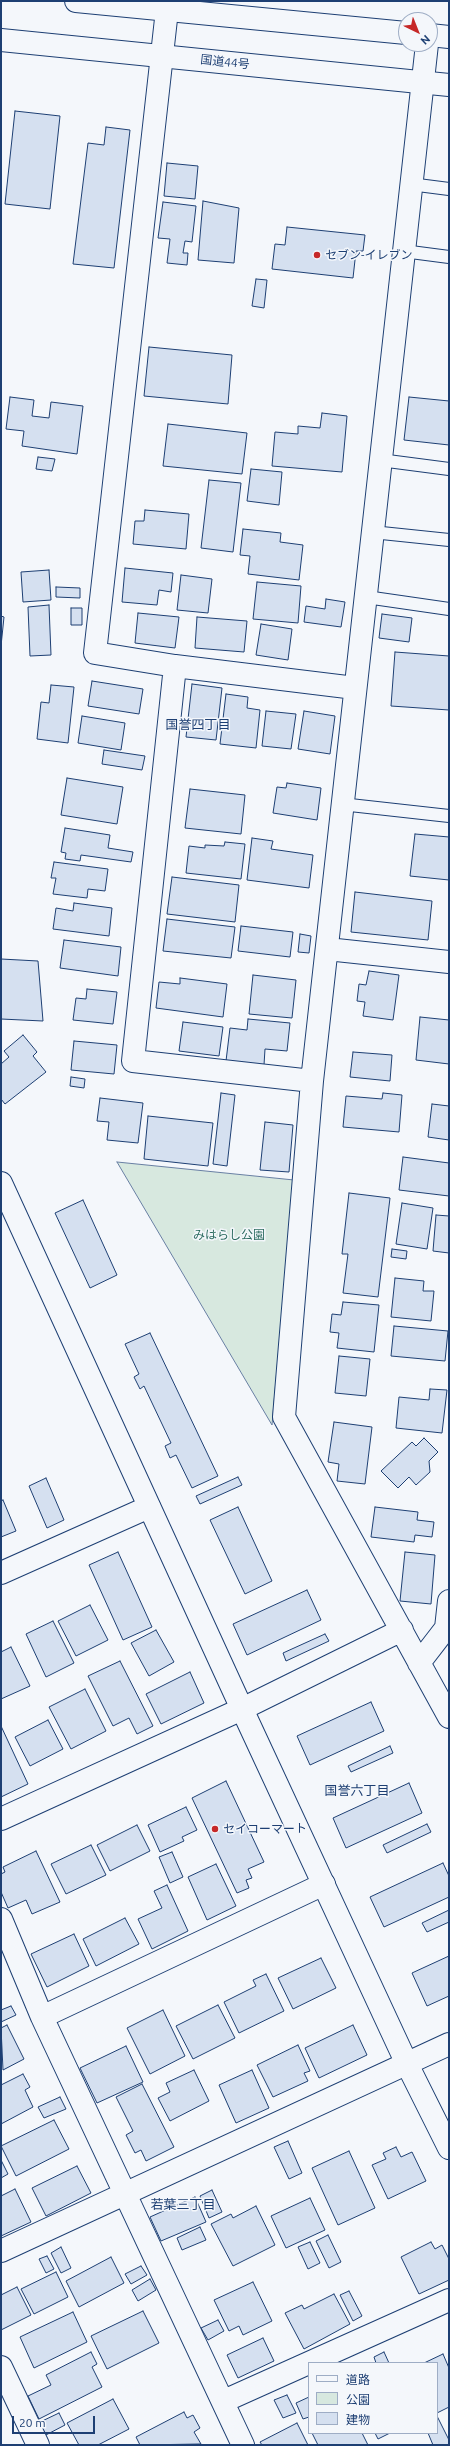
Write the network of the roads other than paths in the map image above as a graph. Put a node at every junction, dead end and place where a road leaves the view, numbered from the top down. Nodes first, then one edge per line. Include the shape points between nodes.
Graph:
1 (76, 1) edge
2 (167, 10) junction
3 (398, 32) edge
4 (438, 36) edge
5 (449, 37) edge
6 (1, 40) edge
7 (426, 52) edge
8 (162, 56) junction
9 (422, 82) junction
10 (449, 85) edge
11 (410, 184) junction
12 (449, 189) edge
13 (403, 251) junction
14 (449, 257) edge
15 (380, 460) junction
16 (449, 468) edge
17 (372, 532) junction
18 (449, 540) edge
19 (366, 597) junction
20 (449, 609) edge
21 (175, 666) junction
22 (355, 688) junction
23 (342, 804) junction
24 (449, 816) edge
25 (327, 949) junction
26 (449, 962) edge
27 (312, 1081) junction
28 (1, 1183) edge
29 (149, 1507) junction
30 (1, 1573) edge
31 (449, 1601) edge
32 (402, 1630) junction
33 (419, 1663) junction
34 (242, 1709) junction
35 (449, 1717) edge
36 (1, 1820) edge
37 (324, 1884) junction
38 (1, 1918) edge
39 (42, 2017) junction
40 (449, 2044) edge
41 (407, 2064) junction
42 (449, 2148) edge
43 (124, 2195) junction
44 (1, 2250) edge
45 (449, 2300) edge
46 (311, 2362) edge
47 (308, 2363) edge
48 (1, 2367) edge
49 (224, 2401) junction
50 (38, 2445) edge
51 (243, 2445) edge

1 - 2 main road
2 - 3 main road
2 - 8 main road
4 - 5 main road
6 - 8 main road, 国道44号
7 - 9 main road
8 - 9 main road, 国道44号
8 - 21 main road via 95,653
9 - 10 main road, 国道44号
9 - 11 main road
11 - 12 lane
11 - 13 main road
13 - 14 lane
13 - 15 main road
15 - 16 lane
15 - 17 main road
17 - 18 lane
17 - 19 main road
19 - 20 lane
19 - 22 main road
21 - 22 main road
21 - 27 main road via 133,1061
22 - 23 main road
23 - 24 lane
23 - 25 main road
25 - 26 main road
25 - 27 main road
27 - 32 main road via 284,1417
28 - 29 main road
29 - 30 main road
29 - 34 main road
31 - 33 main road via 446,1628
32 - 33 main road
32 - 34 main road
33 - 35 main road
34 - 36 main road
34 - 37 main road
37 - 39 main road
37 - 41 main road
38 - 39 main road
39 - 43 main road
40 - 41 main road
41 - 42 main road
41 - 43 main road
43 - 44 main road
43 - 49 main road
45 - 46 main road
47 - 49 main road
48 - 50 main road
49 - 51 main road

